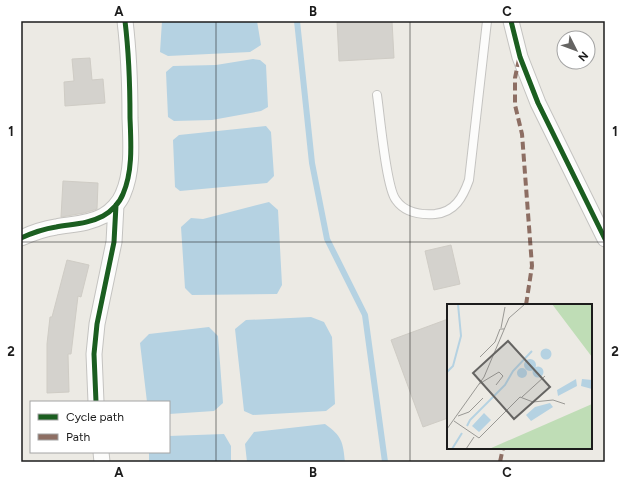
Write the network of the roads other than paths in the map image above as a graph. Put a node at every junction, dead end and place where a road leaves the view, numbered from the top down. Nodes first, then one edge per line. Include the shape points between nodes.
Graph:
1 (125, 21) edge
2 (487, 21) edge
3 (511, 21) edge
4 (377, 95) dead end
5 (116, 205) junction
6 (21, 238) edge
7 (605, 239) edge
8 (96, 401) edge

1 - 5 street via 129,61 131,148 127,184 123,196
2 - 4 lane via 469,180 464,196 454,207 442,213 425,214 408,210 395,199 390,184
3 - 7 street via 520,57 538,103
5 - 6 street via 92,221 54,227
5 - 8 street via 114,242 97,324 94,354

